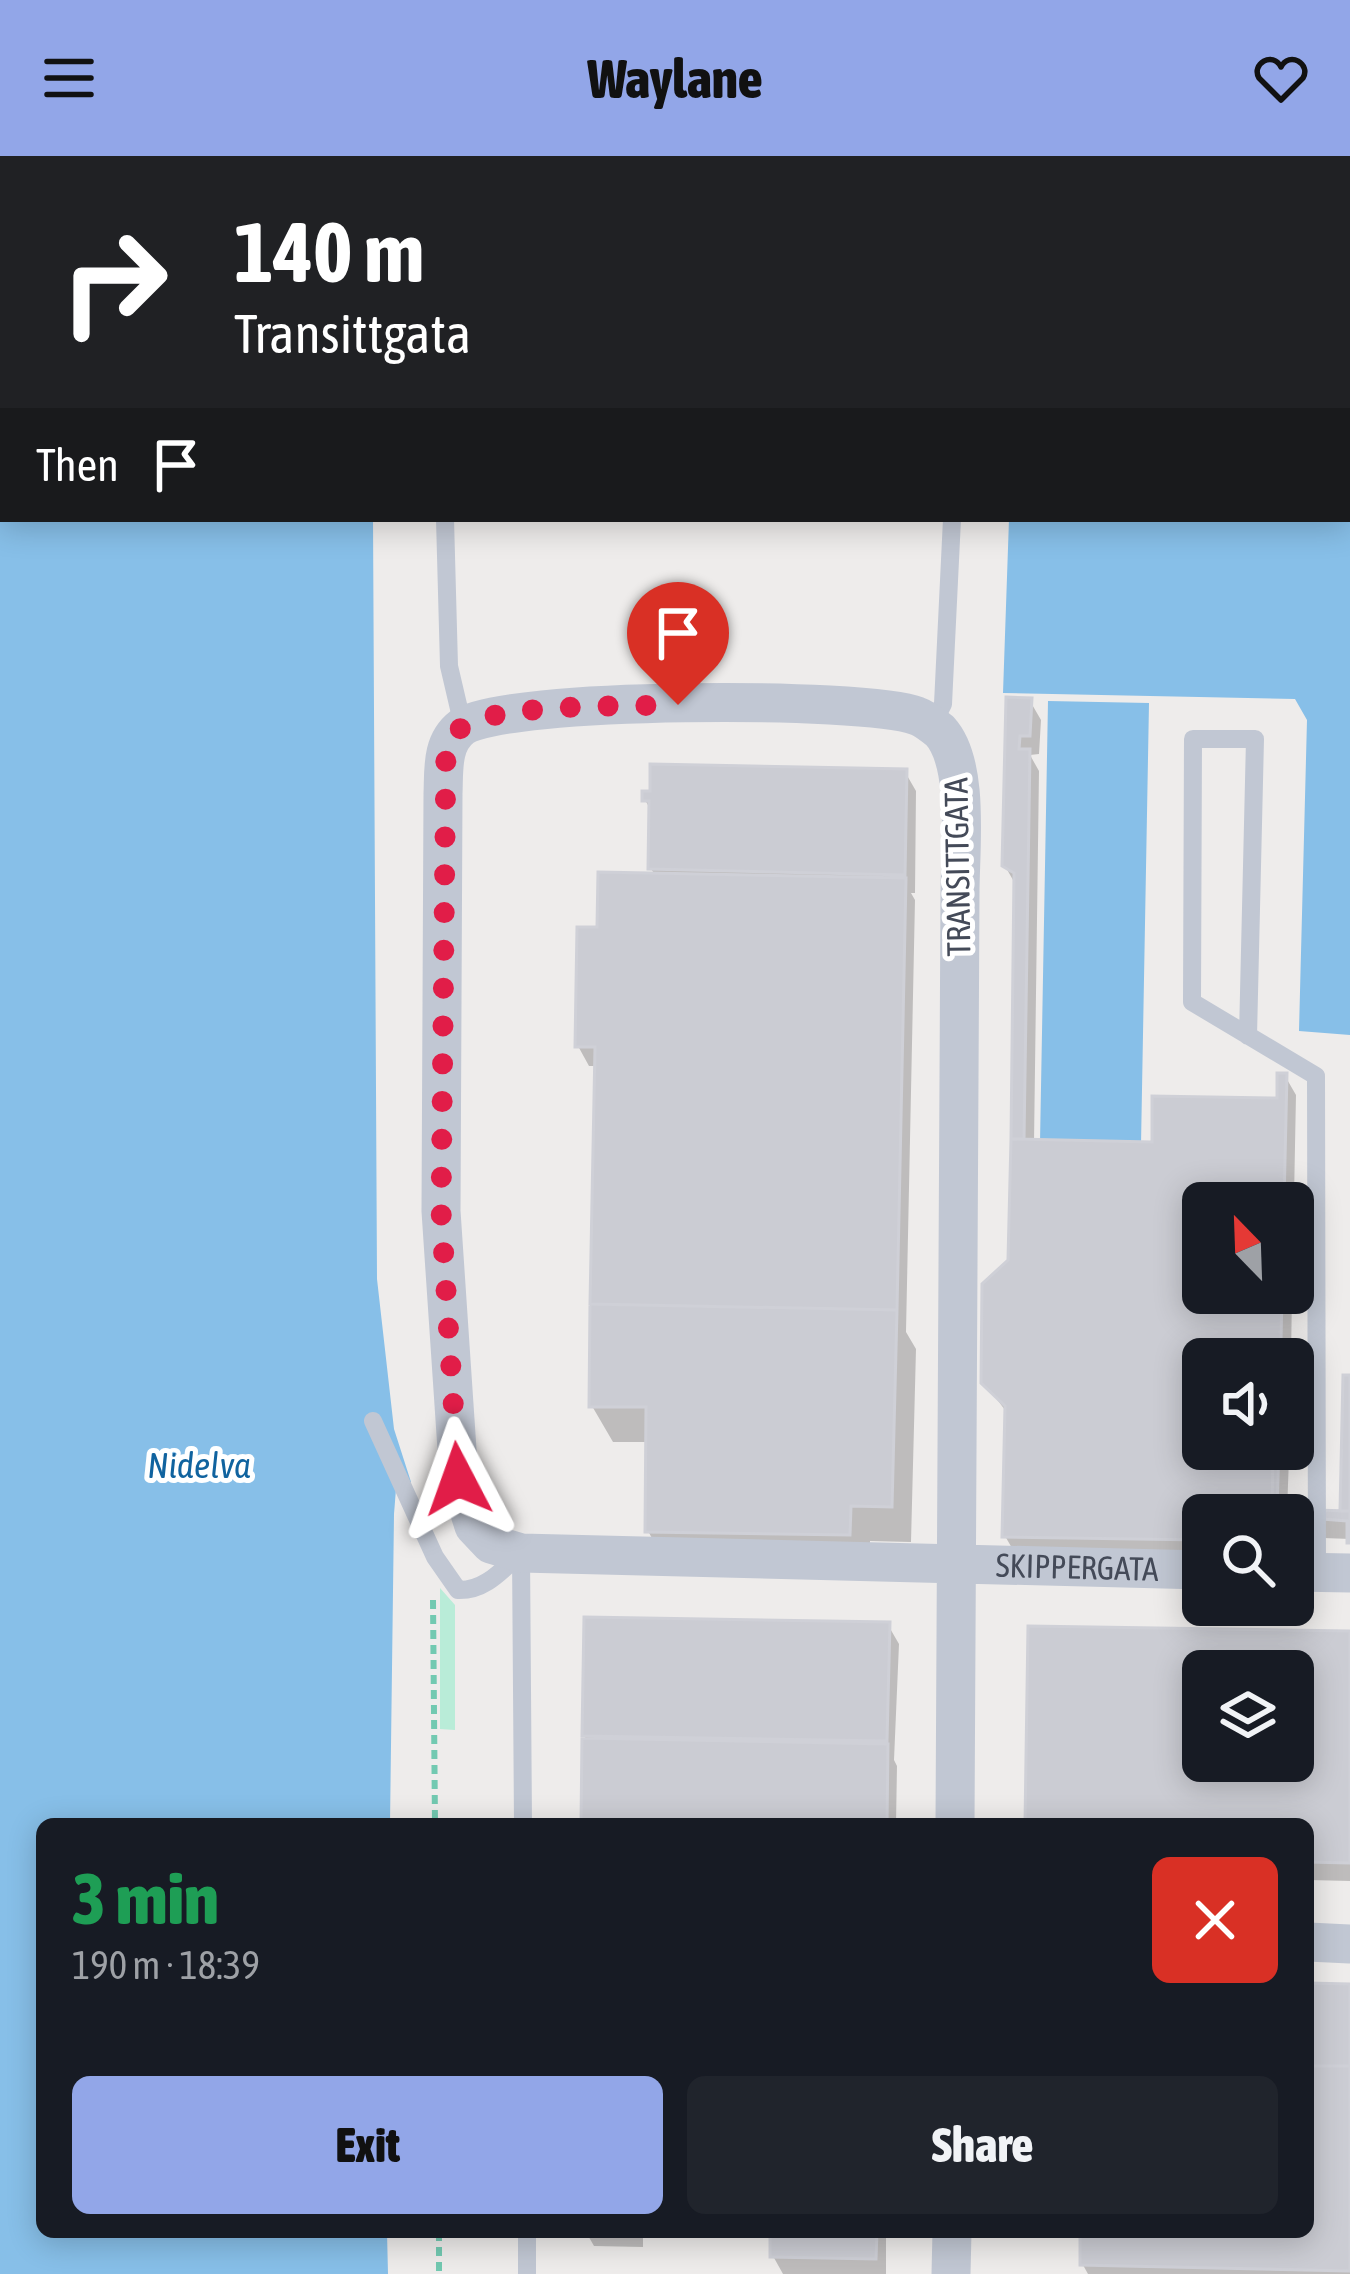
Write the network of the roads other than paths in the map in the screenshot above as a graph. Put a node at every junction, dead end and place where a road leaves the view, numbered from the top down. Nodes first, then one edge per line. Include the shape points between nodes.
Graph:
1 (445, 522) edge
2 (952, 522) edge
3 (464, 726) junction
4 (932, 726) junction
5 (1248, 1036) junction
6 (373, 1420) dead end
7 (520, 1553) junction
8 (955, 1566) junction
9 (1182, 1570) edge
10 (1320, 1573) edge
11 (523, 1818) edge
12 (955, 1818) edge
13 (1314, 1942) edge
14 (1350, 1944) edge
15 (527, 2238) edge
16 (952, 2238) edge
17 (527, 2274) edge
18 (952, 2274) edge

1 - 3 lane via 449,666
2 - 4 lane via 943,704
3 - 4 street via 500,714 603,706 753,704 857,707 918,716
3 - 7 street via 446,746 441,1013 441,1211 458,1479 474,1526 491,1544
4 - 8 street, TRANSITTGATA via 955,763 960,792
5 - 5 lane via 1192,1002 1193,739 1255,739
5 - 10 lane via 1316,1076
6 - 7 lane via 458,1590 490,1581
7 - 8 street
7 - 11 lane
8 - 9 street, SKIPPERGATA
8 - 12 street, TRANSITTGATA
13 - 14 street
15 - 17 lane
16 - 18 street

